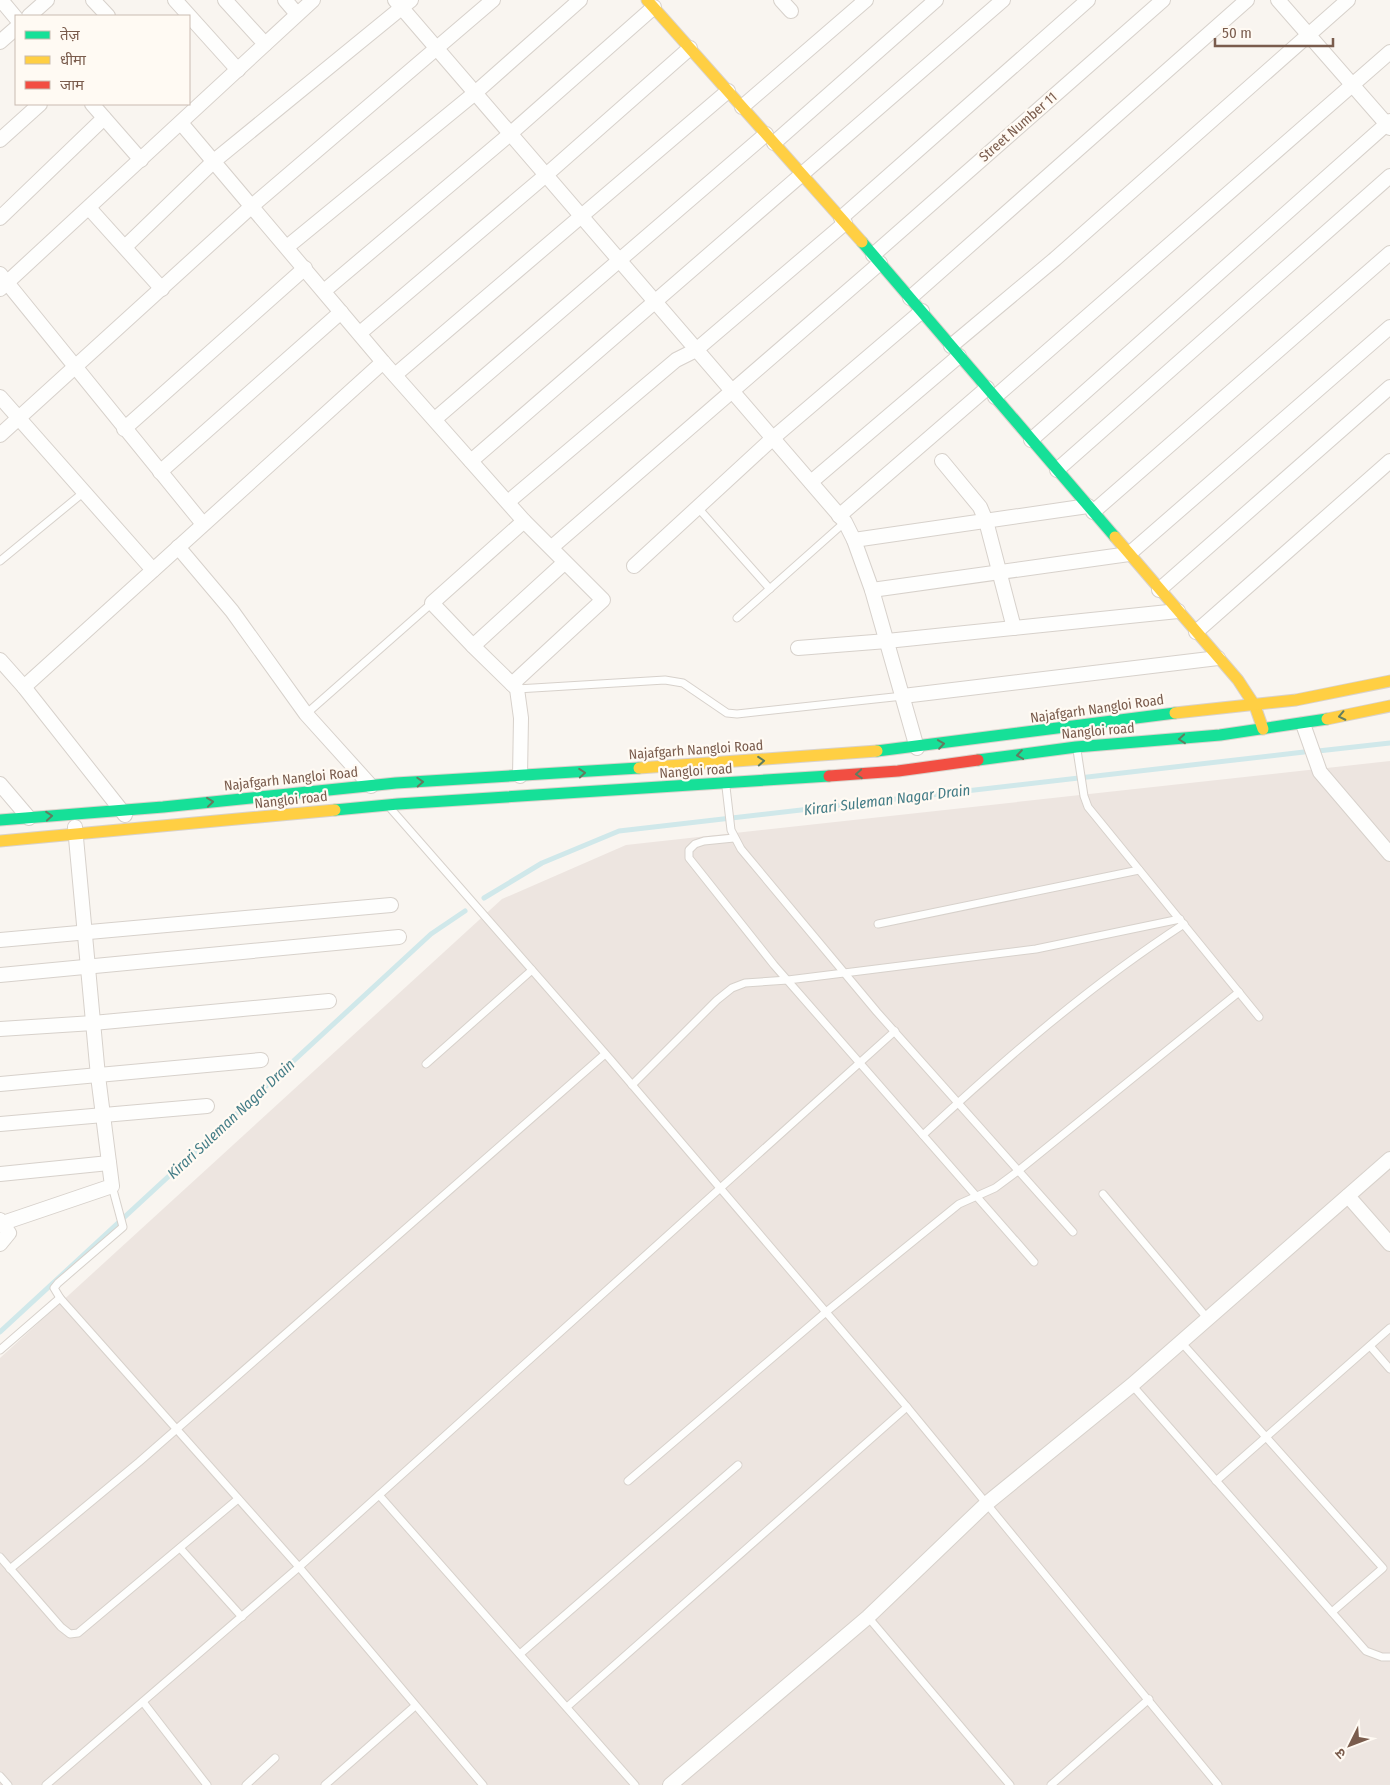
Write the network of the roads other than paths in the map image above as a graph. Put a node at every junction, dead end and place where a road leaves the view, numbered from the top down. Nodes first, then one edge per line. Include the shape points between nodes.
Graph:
1 (1, 0) edge
2 (47, 0) edge
3 (93, 0) edge
4 (175, 0) edge
5 (226, 0) edge
6 (285, 0) edge
7 (312, 0) edge
8 (493, 0) edge
9 (580, 0) edge
10 (781, 0) edge
11 (866, 0) edge
12 (936, 0) edge
13 (1003, 0) edge
14 (1088, 0) edge
15 (1163, 0) edge
16 (1247, 0) edge
17 (1278, 0) edge
18 (1348, 0) edge
19 (650, 2) edge
20 (402, 3) edge
21 (791, 11) dead end
22 (298, 14) junction
23 (30, 15) edge
24 (107, 15) edge
25 (188, 15) edge
26 (15, 17) edge
27 (190, 17) edge
28 (15, 29) edge
29 (1308, 34) junction
30 (0, 42) edge
31 (266, 44) junction
32 (690, 48) junction
33 (438, 50) junction
34 (1390, 52) edge
35 (238, 70) junction
36 (1352, 85) junction
37 (728, 91) junction
38 (475, 93) junction
39 (39, 105) edge
40 (93, 105) edge
41 (742, 107) junction
42 (190, 108) edge
43 (104, 118) junction
44 (181, 123) junction
45 (1389, 125) edge
46 (510, 134) junction
47 (770, 139) junction
48 (0, 140) edge
49 (141, 160) junction
50 (214, 161) junction
51 (801, 173) junction
52 (546, 175) junction
53 (1390, 176) edge
54 (252, 206) junction
55 (89, 208) junction
56 (582, 217) junction
57 (0, 218) edge
58 (843, 220) junction
59 (125, 247) junction
60 (286, 247) junction
61 (1390, 253) edge
62 (877, 259) junction
63 (619, 260) junction
64 (305, 268) junction
65 (2, 282) edge
66 (162, 289) junction
67 (324, 291) junction
68 (910, 298) junction
69 (656, 302) junction
70 (341, 312) junction
71 (922, 312) junction
72 (1390, 327) edge
73 (360, 334) junction
74 (696, 350) junction
75 (955, 351) junction
76 (384, 362) junction
77 (74, 368) junction
78 (395, 374) junction
79 (1390, 387) edge
80 (733, 392) junction
81 (991, 392) junction
82 (0, 397) edge
83 (19, 418) junction
84 (435, 419) junction
85 (124, 429) junction
86 (0, 435) edge
87 (773, 438) junction
88 (1031, 440) junction
89 (471, 461) junction
90 (942, 461) dead end
91 (1390, 461) edge
92 (1057, 470) junction
93 (160, 472) junction
94 (811, 482) junction
95 (84, 492) junction
96 (508, 502) junction
97 (699, 509) junction
98 (1090, 509) junction
99 (842, 519) junction
100 (524, 521) junction
101 (986, 521) junction
102 (203, 524) junction
103 (854, 540) junction
104 (178, 547) junction
105 (552, 547) junction
106 (1129, 554) junction
107 (0, 562) edge
108 (564, 563) junction
109 (634, 566) dead end
110 (153, 570) junction
111 (1000, 572) junction
112 (770, 589) junction
113 (872, 590) junction
114 (1159, 590) junction
115 (432, 603) junction
116 (1178, 611) junction
117 (737, 618) dead end
118 (1014, 628) junction
119 (1196, 632) junction
120 (887, 641) junction
121 (473, 646) junction
122 (798, 648) dead end
123 (1218, 658) junction
124 (0, 660) edge
125 (1390, 681) edge
126 (24, 687) junction
127 (515, 687) junction
128 (902, 696) junction
129 (1255, 706) junction
130 (1390, 706) edge
131 (306, 714) junction
132 (1303, 724) junction
133 (1263, 729) junction
134 (1076, 747) junction
135 (917, 748) junction
136 (520, 776) junction
137 (0, 784) edge
138 (726, 784) junction
139 (374, 789) junction
140 (384, 802) junction
141 (123, 810) junction
142 (74, 814) junction
143 (29, 818) junction
144 (0, 820) edge
145 (131, 830) junction
146 (76, 835) junction
147 (734, 838) junction
148 (0, 841) edge
149 (1390, 854) edge
150 (1139, 870) junction
151 (391, 905) dead end
152 (1182, 922) junction
153 (878, 924) dead end
154 (85, 932) junction
155 (399, 937) dead end
156 (0, 940) edge
157 (88, 967) junction
158 (532, 970) junction
159 (843, 972) junction
160 (0, 975) edge
161 (788, 980) junction
162 (1239, 992) junction
163 (329, 1001) dead end
164 (1260, 1017) dead end
165 (93, 1023) junction
166 (0, 1029) edge
167 (894, 1031) junction
168 (605, 1054) junction
169 (261, 1060) dead end
170 (860, 1063) junction
171 (426, 1064) dead end
172 (98, 1076) junction
173 (0, 1084) edge
174 (632, 1085) junction
175 (958, 1103) junction
176 (207, 1106) dead end
177 (103, 1114) junction
178 (0, 1124) edge
179 (923, 1135) junction
180 (1390, 1158) edge
181 (109, 1164) junction
182 (1018, 1171) junction
183 (0, 1174) edge
184 (112, 1186) junction
185 (720, 1188) junction
186 (1104, 1194) dead end
187 (1348, 1196) junction
188 (977, 1197) junction
189 (2, 1222) edge
190 (1073, 1232) dead end
191 (0, 1244) edge
192 (1390, 1244) edge
193 (1034, 1262) dead end
194 (60, 1298) junction
195 (826, 1312) junction
196 (1208, 1319) junction
197 (1390, 1328) edge
198 (1181, 1342) junction
199 (1370, 1346) junction
200 (0, 1350) edge
201 (1390, 1369) edge
202 (1132, 1385) junction
203 (907, 1407) junction
204 (176, 1429) junction
205 (1266, 1438) junction
206 (738, 1465) dead end
207 (628, 1481) dead end
208 (1216, 1481) junction
209 (379, 1495) junction
210 (238, 1499) junction
211 (986, 1504) junction
212 (180, 1548) junction
213 (0, 1557) edge
214 (298, 1567) junction
215 (10, 1569) junction
216 (1332, 1612) junction
217 (242, 1617) junction
218 (868, 1617) junction
219 (520, 1654) junction
220 (1390, 1658) edge
221 (1149, 1699) junction
222 (143, 1702) junction
223 (415, 1706) junction
224 (568, 1707) junction
225 (275, 1758) dead end
226 (0, 1776) edge
227 (8, 1785) edge
228 (46, 1785) edge
229 (207, 1785) edge
230 (246, 1785) edge
231 (325, 1785) edge
232 (483, 1785) edge
233 (636, 1785) edge
234 (670, 1785) edge
235 (1010, 1785) edge
236 (1051, 1785) edge
237 (1218, 1785) edge

1 - 26 street
2 - 23 street
3 - 24 street
4 - 25 street
5 - 31 street
6 - 22 street
7 - 22 street
8 - 33 street
9 - 38 street
10 - 21 street
11 - 41 street
12 - 47 street
13 - 51 street
14 - 58 street
15 - 62 street, Street Number 11
16 - 68 street
17 - 29 street
18 - 29 street
19 - 32 main road
19 - 46 street
20 - 33 street
20 - 50 street
22 - 31 street
27 - 35 street
28 - 30 street
29 - 36 street
29 - 75 street
31 - 35 street
32 - 37 main road
32 - 52 street
33 - 38 street
33 - 54 street
34 - 36 street
35 - 42 street
36 - 45 street
36 - 81 street
37 - 41 main road
37 - 56 street
38 - 46 street
38 - 60 street
39 - 48 street
40 - 43 street
41 - 47 main road
42 - 44 street
43 - 49 street
43 - 57 street
44 - 49 street
44 - 50 street
45 - 88 street
46 - 52 street
46 - 67 street
47 - 51 main road
47 - 63 street
49 - 55 street
50 - 54 street
50 - 59 street
51 - 58 main road
51 - 69 street
52 - 56 street
52 - 73 street
53 - 92 street
54 - 60 street
54 - 66 street
55 - 59 street
55 - 65 street
56 - 63 street
56 - 78 street
58 - 62 main road
58 - 74 street
59 - 66 street
60 - 64 street
61 - 98 street
62 - 68 main road
62 - 80 street, Street Number 11
63 - 69 street
63 - 84 street
64 - 67 street
64 - 85 street
65 - 77 street
66 - 77 street
67 - 70 street
68 - 71 main road
69 - 74 street
69 - 89 street
70 - 73 street
70 - 93 street
71 - 75 main road
71 - 87 street
72 - 106 street
73 - 76 street
74 - 80 street
74 - 96 street via 676,360
75 - 81 main road
75 - 94 street
76 - 78 street
76 - 102 street
77 - 83 street
77 - 85 street
78 - 84 street
79 - 114 street
80 - 87 street
80 - 105 street, Street Number 11
81 - 88 main road
81 - 99 street
82 - 83 street
83 - 86 street
83 - 95 street
84 - 89 street
85 - 93 street
87 - 94 street
87 - 97 street
88 - 92 main road
89 - 96 street
90 - 101 street via 980,507
91 - 119 street
92 - 98 main road
93 - 102 street
94 - 99 street
95 - 107 lane
95 - 110 street
96 - 100 street
97 - 109 street
97 - 112 lane
98 - 101 street
98 - 106 main road
99 - 103 street
99 - 112 lane
100 - 105 street
100 - 115 street
101 - 103 street
101 - 111 street
102 - 104 street
103 - 113 street
104 - 110 street
104 - 131 street via 232,611
105 - 108 street
106 - 111 street
106 - 114 main road
108 - 121 street
108 - 127 street via 603,600
110 - 126 street
111 - 113 street
111 - 118 street
112 - 117 lane
113 - 120 street
114 - 116 main road
115 - 121 street
115 - 131 lane
116 - 118 street
116 - 119 main road
118 - 120 street
119 - 123 main road
120 - 122 street
120 - 128 street
121 - 127 street
123 - 128 street
123 - 129 main road
124 - 126 street
125 - 129 main road, Najafgarh Nangloi Road
126 - 141 street
127 - 128 lane via 665,680 683,684 727,713 737,714
127 - 136 street via 521,718
128 - 135 street
129 - 133 main road
135 -> 129 main road, Najafgarh Nangloi Road via 1216,708
130 -> 132 main road, Nangloi road
131 - 139 street
132 - 133 main road, Nangloi road
132 - 149 street via 1320,772
133 -> 134 main road, Nangloi road
134 -> 138 main road, Nangloi road via 898,771
134 - 150 lane via 1088,807
136 -> 135 main road, Najafgarh Nangloi Road
139 -> 136 main road, Najafgarh Nangloi Road
137 - 143 street
138 - 140 main road, Nangloi road
138 - 147 lane
141 -> 139 main road, Najafgarh Nangloi Road
140 - 145 main road, Nangloi road
140 - 158 lane
141 - 142 main road, Najafgarh Nangloi Road
141 - 145 street
143 -> 142 main road, Najafgarh Nangloi Road
142 - 146 street
143 - 144 main road, Najafgarh Nangloi Road
145 - 146 main road, Nangloi road
146 - 148 main road, Nangloi road
146 - 154 street
147 - 159 lane
147 - 161 lane via 695,844 689,850 689,858
150 - 152 lane
150 - 153 lane
151 - 154 street
152 - 159 lane via 1036,949
152 - 162 lane
152 - 175 lane via 1086,994
154 - 156 street
154 - 157 street
155 - 157 street
157 - 160 street
157 - 165 street
158 - 168 lane
158 - 171 lane
159 - 161 lane
159 - 167 lane
161 - 170 lane
161 - 174 lane via 732,988
162 - 164 lane
162 - 182 lane
163 - 165 street
165 - 166 street
165 - 172 street
167 - 170 lane
167 - 175 lane
168 - 174 lane
168 - 204 lane
169 - 172 street
170 - 179 lane
170 - 185 lane
172 - 173 street
172 - 177 street
174 - 185 lane
175 - 179 lane
175 - 182 lane
176 - 177 street
177 - 178 street
177 - 181 street
179 - 188 lane
180 - 187 street
181 - 183 street
181 - 184 street
182 - 188 lane
182 - 190 lane
184 - 189 street
184 - 194 lane via 122,1220 121,1229 58,1283 55,1291
185 - 195 lane
185 - 209 lane
186 - 196 lane
187 - 192 street
187 - 196 street
188 - 193 lane
188 - 195 lane via 959,1204
189 - 191 street via 9,1232
194 - 200 lane
194 - 204 lane
195 - 203 lane
195 - 207 lane
196 - 198 street
197 - 199 lane
198 - 202 street
198 - 205 lane
199 - 201 lane
199 - 205 lane
202 - 208 lane
202 - 211 street
203 - 211 lane
203 - 224 lane
204 - 210 lane
204 - 215 lane
205 - 208 lane
205 - 216 lane via 1383,1568
206 - 219 lane
208 - 216 lane
209 - 214 lane
209 - 219 lane
210 - 212 lane
210 - 214 lane
211 - 218 street
211 - 221 lane
212 - 215 lane via 78,1634 70,1634 61,1627
212 - 217 lane
213 - 215 lane
214 - 217 lane
214 - 223 lane
216 - 220 lane via 1366,1651
217 - 222 lane
218 - 234 street
218 - 235 lane
219 - 224 lane
221 - 236 lane
221 - 237 lane
222 - 228 lane
222 - 229 lane
223 - 231 lane
223 - 232 lane
224 - 233 lane
225 - 230 lane
226 - 227 lane

